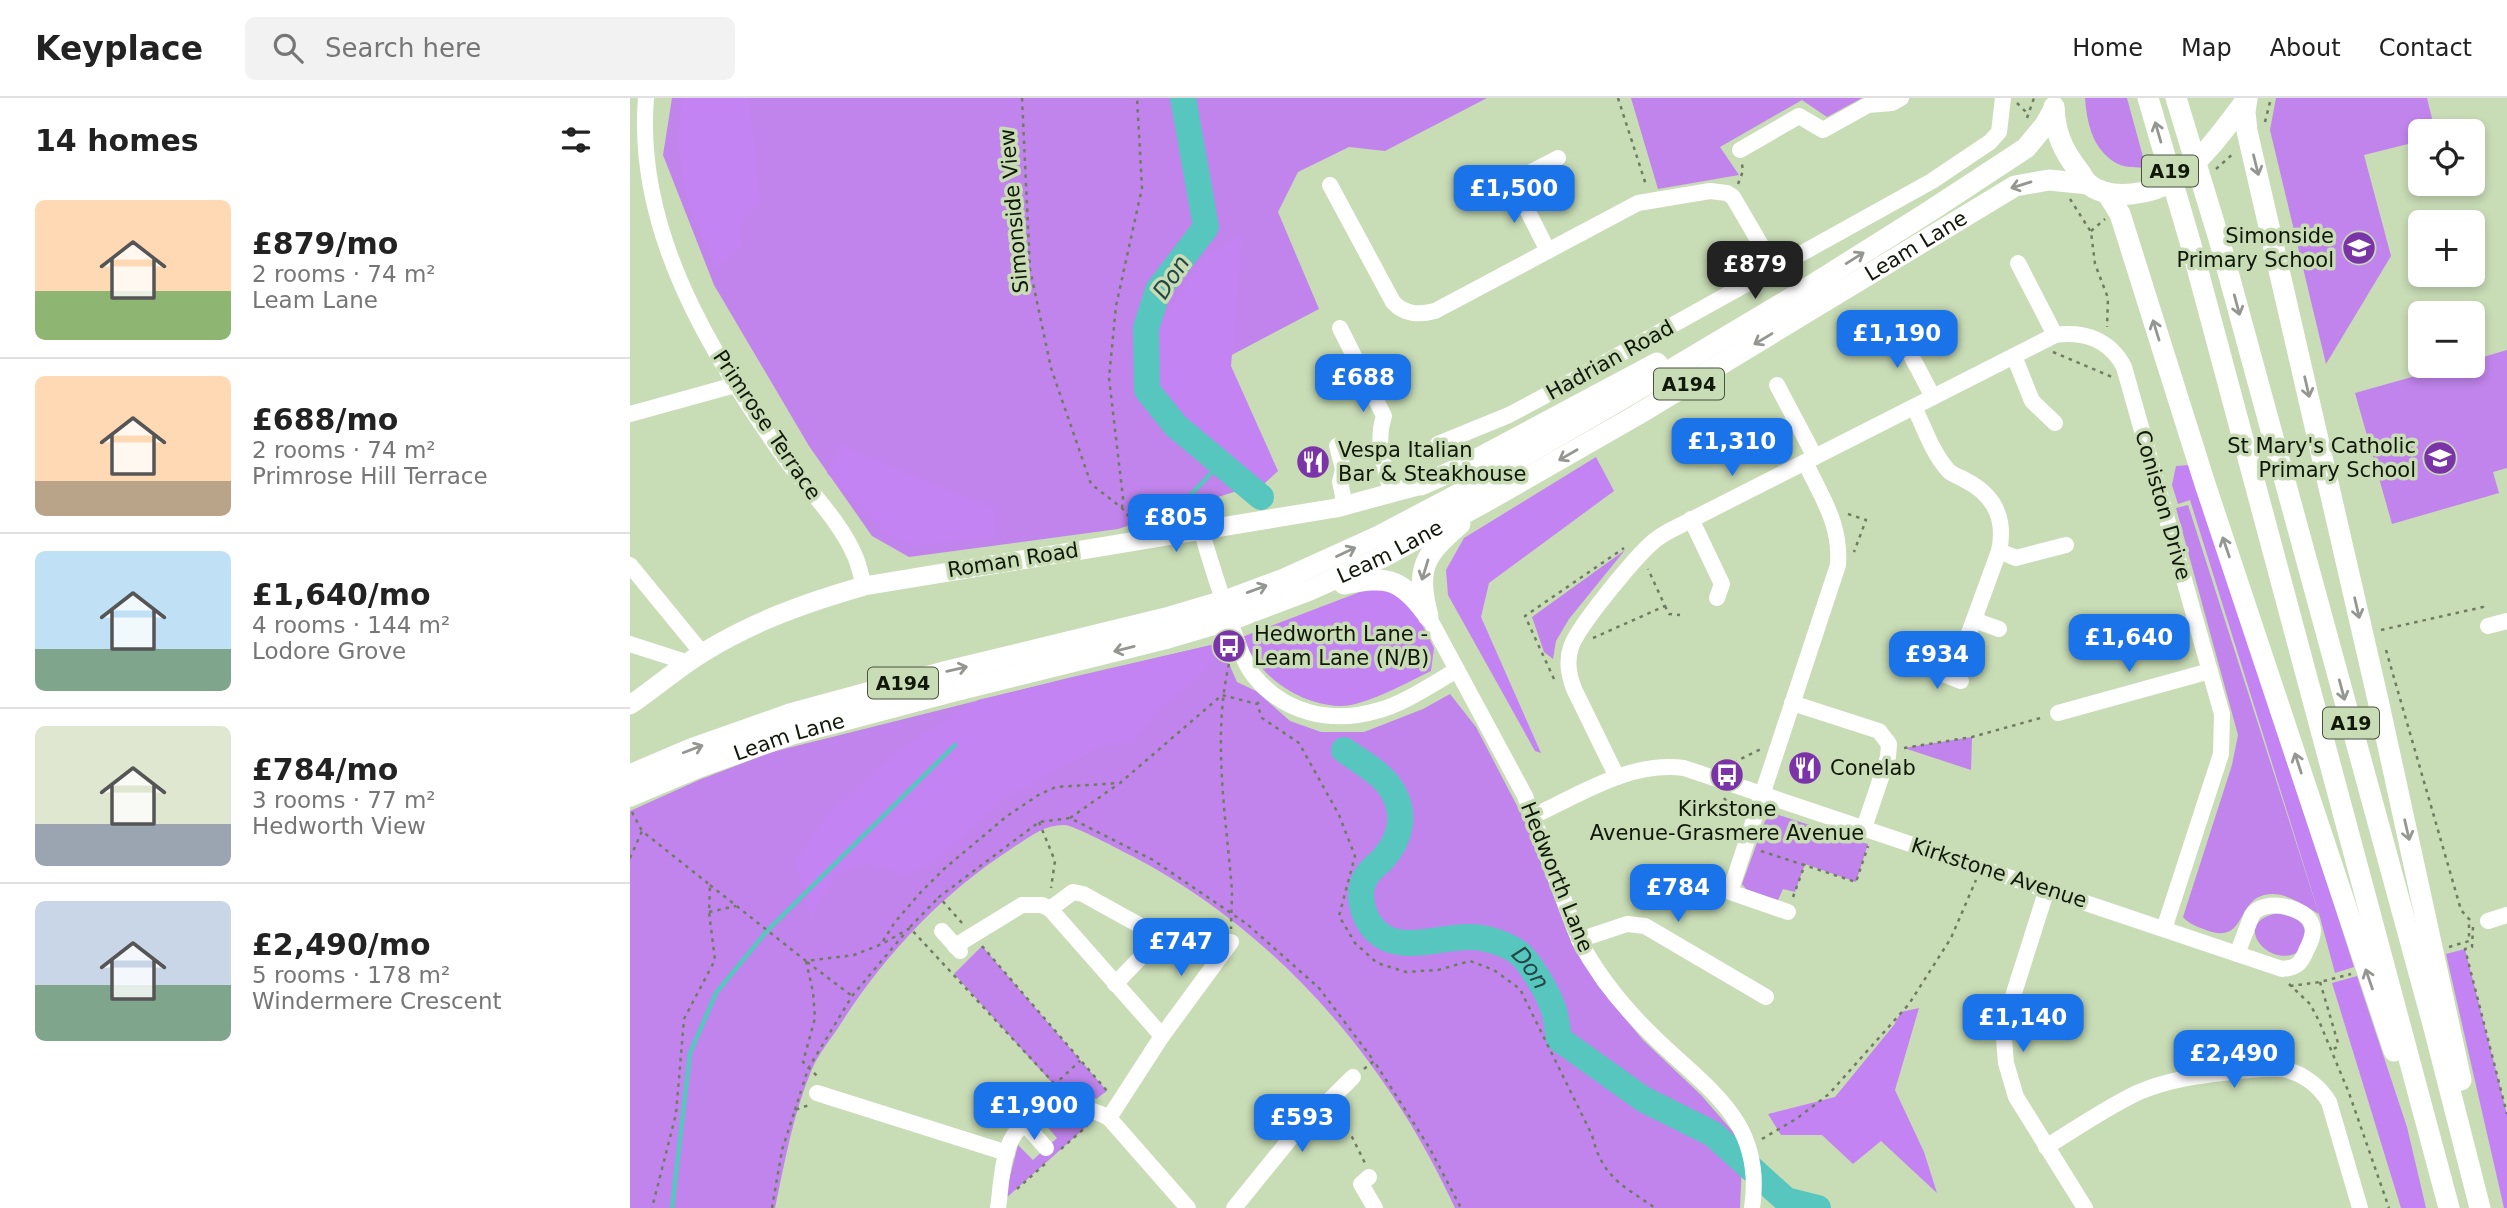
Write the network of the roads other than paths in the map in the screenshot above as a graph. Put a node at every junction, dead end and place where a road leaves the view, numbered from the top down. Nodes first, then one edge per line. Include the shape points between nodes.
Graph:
1 (646, 98) edge
2 (1901, 98) edge
3 (2148, 98) edge
4 (2176, 98) edge
5 (2248, 98) edge
6 (2009, 99) edge
7 (2054, 104) edge
8 (1740, 150) road end
9 (1558, 158) dead end
10 (1513, 182) junction
11 (1330, 185) dead end
12 (2098, 188) junction
13 (1480, 199) dead end
14 (1548, 251) junction
15 (2018, 263) dead end
16 (1774, 269) junction
17 (1798, 294) junction
18 (1895, 325) dead end
19 (1340, 328) dead end
20 (2055, 335) junction
21 (2014, 356) junction
22 (735, 385) junction
23 (1777, 385) dead end
24 (1933, 397) junction
25 (1914, 407) junction
26 (630, 414) edge
27 (2055, 423) dead end
28 (1438, 444) dead end
29 (1337, 446) dead end
30 (1810, 460) junction
31 (1421, 485) joint
32 (1392, 494) junction
33 (1485, 502) junction
34 (1345, 505) junction
35 (1691, 519) junction
36 (1201, 529) junction
37 (2066, 545) dead end
38 (1999, 551) junction
39 (630, 565) edge
40 (864, 586) junction
41 (1286, 590) junction
42 (1310, 590) junction
43 (1717, 598) dead end
44 (1428, 616) junction
45 (1974, 620) junction
46 (2507, 621) edge
47 (1187, 622) junction
48 (2488, 626) road end
49 (1999, 629) dead end
50 (630, 644) edge
51 (695, 658) junction
52 (1926, 667) dead end
53 (1457, 670) junction
54 (2210, 671) junction
55 (1792, 703) junction
56 (630, 705) edge
57 (2058, 713) road end
58 (630, 775) edge
59 (1617, 777) junction
60 (1761, 794) junction
61 (630, 796) edge
62 (1533, 816) junction
63 (1868, 830) junction
64 (2047, 889) junction
65 (1042, 907) junction
66 (1788, 912) road end
67 (2507, 915) edge
68 (2477, 920) road end
69 (2164, 929) junction
70 (942, 930) dead end
71 (1579, 940) junction
72 (1230, 941) road end
73 (2237, 954) junction
74 (1115, 984) junction
75 (1766, 997) dead end
76 (1162, 1035) junction
77 (1353, 1077) road end
78 (817, 1092) road end
79 (1109, 1118) junction
80 (1024, 1123) junction
81 (2046, 1147) junction
82 (1046, 1148) dead end
83 (1007, 1153) junction
84 (1369, 1177) road end
85 (1753, 1202) edge
86 (2449, 1206) edge
87 (998, 1208) edge
88 (1188, 1208) edge
89 (1234, 1208) edge
90 (1374, 1208) edge
91 (2085, 1208) edge
92 (2360, 1208) edge
93 (2482, 1208) edge

1 - 22 street, Primrose Terrace via 646,155 657,222 689,299
2 - 8 street via 1868,105 1823,130 1799,116
86 -> 3 highway, A19
4 -> 93 highway, A19 via 2219,239
5 - 12 highway, A194 via 2193,165 2173,180 2129,194
5 -> 93 highway via 2247,131 2442,988
6 - 16 street, Hadrian Road via 1999,132 1990,142 1932,181
7 - 12 highway, A194 via 2062,147
17 -> 7 highway, Leam Lane / A194 via 2026,148 2045,125
9 - 10 street
10 - 13 street
10 - 14 street
11 - 14 street via 1393,302 1407,312 1435,311
12 -> 33 highway, Leam Lane / A194 via 2049,180 2015,186
86 -> 12 highway via 2209,497 2120,214
14 - 16 street via 1651,200 1710,191 1733,197
15 - 20 street
16 - 28 street, Hadrian Road via 1509,415
17 - 31 highway
41 -> 17 highway, Leam Lane / A194
18 - 24 street
19 - 32 street via 1384,416 1379,446
20 - 21 street
20 - 54 street, Coniston Drive via 2068,333 2100,341 2118,356
21 - 24 street
21 - 27 street via 2032,401
22 - 26 street
22 - 40 street, Primrose Terrace via 844,535
23 - 30 street
24 - 25 street
25 - 30 street
25 - 38 street via 1949,473 1987,494 2003,534
29 - 34 street
30 - 35 street
30 - 55 street via 1834,522 1838,565
31 - 32 main road, Roman Road
32 - 34 main road, Roman Road
33 - 42 highway, Leam Lane / A194
33 -> 44 highway, A194 via 1442,539 1426,561 1421,585
34 - 36 main road, Roman Road
35 - 43 street via 1722,584
35 - 59 street via 1642,553 1570,648 1569,676
36 - 40 main road, Roman Road
36 - 53 street via 1243,655 1268,691 1309,713 1343,718 1378,711
37 - 38 street via 2016,558
38 - 45 street
39 - 51 street
40 - 51 main road, Roman Road via 772,617
41 - 42 highway, Leam Lane / A194
41 - 47 highway, Leam Lane / A194
42 - 44 highway, A194 via 1366,579 1388,581 1407,590
44 - 53 street, Hedworth Lane
45 - 49 street
45 - 52 street via 1957,679
46 - 48 street
58 -> 47 highway, Leam Lane / A194 via 789,714 948,671
47 -> 61 highway, Leam Lane / A194 via 792,734
50 - 51 street
51 - 56 main road, Roman Road
53 - 62 street, Hedworth Lane
54 - 57 street
54 - 69 street, Coniston Drive via 2222,715 2221,754
55 - 60 street
55 - 63 street via 1885,736 1890,750
59 - 60 street, Kirkstone Avenue via 1656,766 1685,768
59 - 62 street, Kirkstone Avenue
60 - 63 street, Kirkstone Avenue
60 - 66 street via 1730,891
62 - 71 street, Hedworth Lane
63 - 64 street, Kirkstone Avenue
64 - 69 street, Kirkstone Avenue
64 - 81 street via 2007,1015 2004,1039 2012,1087
65 - 70 street via 1022,905 957,948
65 - 74 street
65 - 74 street via 1073,892 1139,925 1145,953
67 - 68 street
69 - 73 street, Kirkstone Avenue
71 - 75 street via 1617,926 1646,926
71 - 85 street, Hedworth Lane via 1599,974 1653,1035 1731,1110 1747,1143
72 - 76 street
73 - 73 street, Kirkstone Avenue via 2282,969 2297,966 2313,934 2309,918 2277,904 2255,910
74 - 76 street
76 - 79 street
77 - 89 street via 1290,1139
78 - 83 street
79 - 80 street via 1075,1106 1048,1110
79 - 88 street
80 - 82 street
80 - 83 street
81 - 91 street
81 - 92 street via 2115,1104 2161,1084 2192,1076 2287,1070 2313,1083 2329,1102
83 - 87 street
84 - 90 street via 1361,1184

